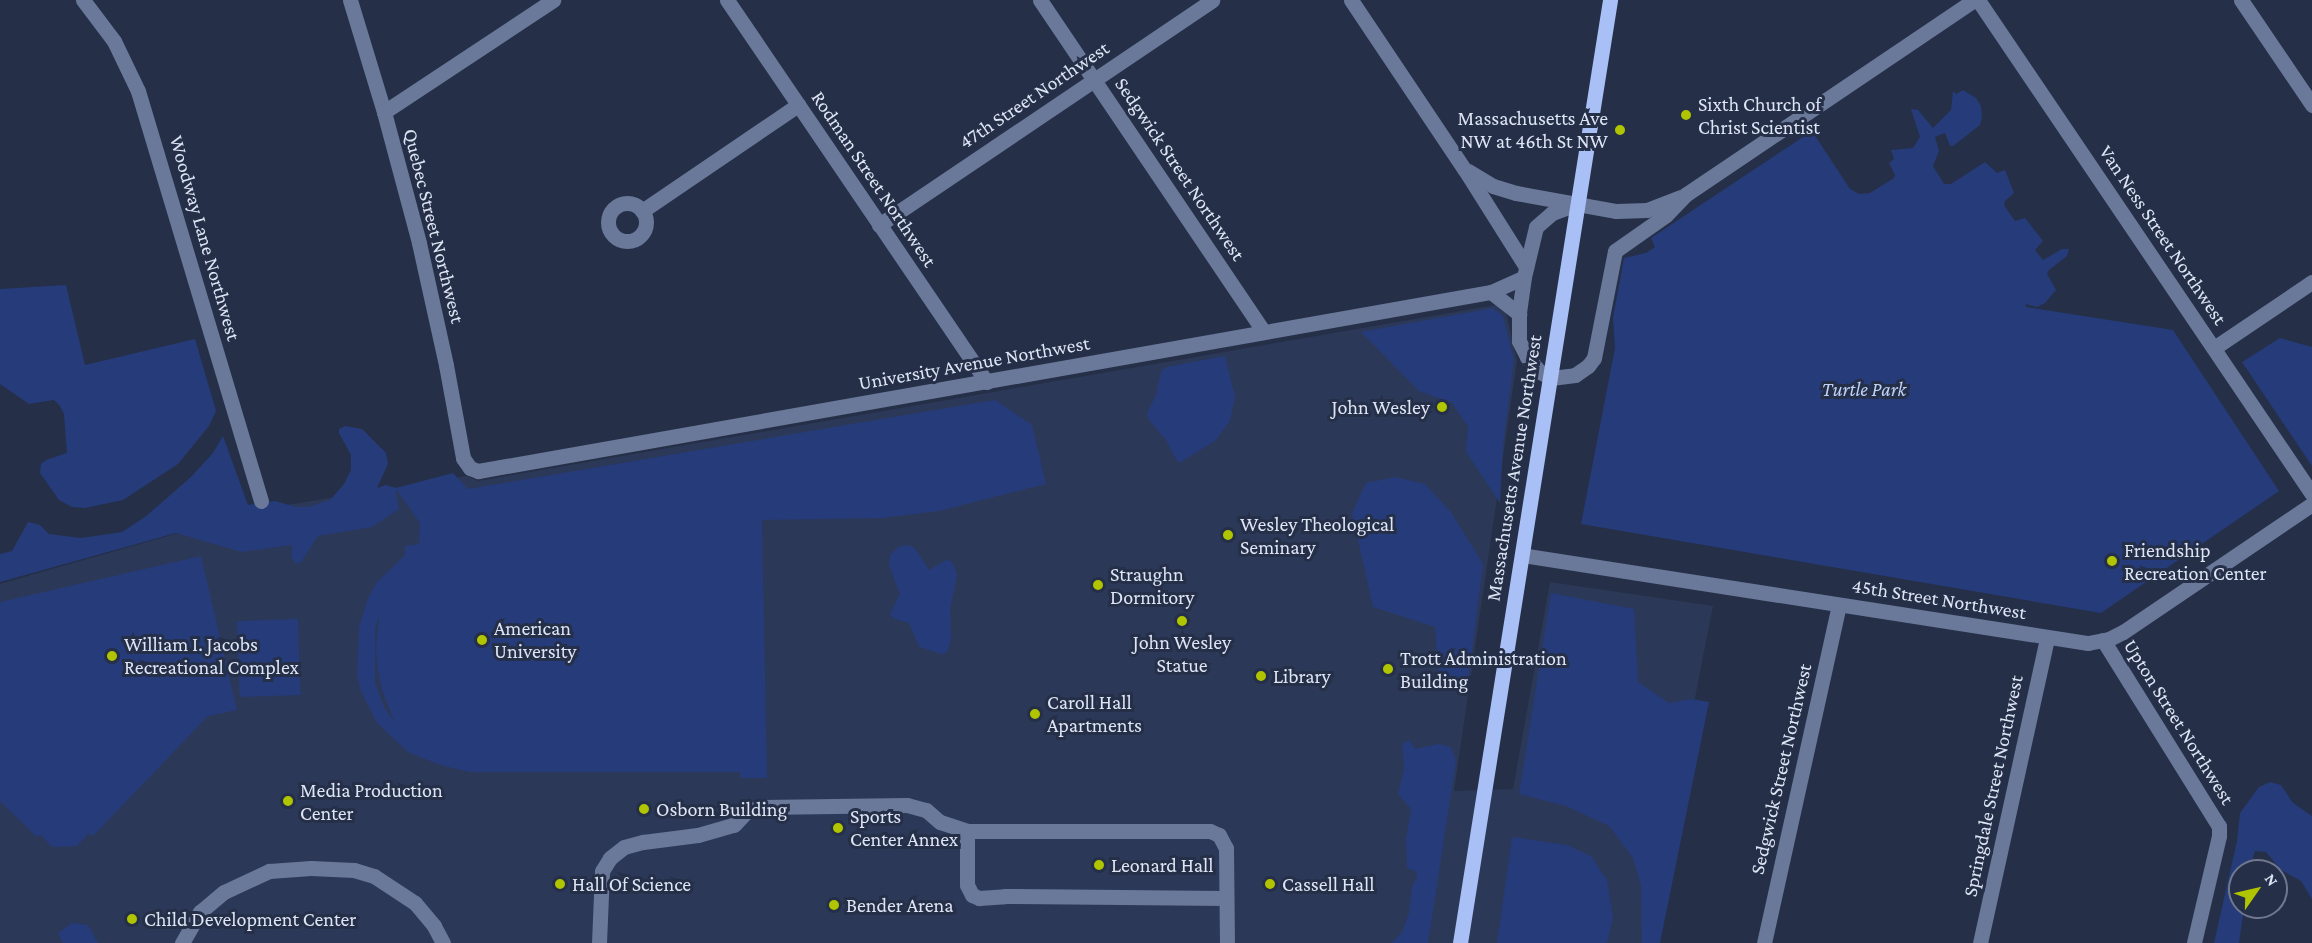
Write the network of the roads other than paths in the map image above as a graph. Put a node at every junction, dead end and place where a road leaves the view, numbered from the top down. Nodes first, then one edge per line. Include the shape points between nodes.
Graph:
1 (83, 0) edge
2 (350, 0) edge
3 (553, 0) edge
4 (727, 0) edge
5 (1040, 0) edge
6 (1212, 0) edge
7 (1351, 0) edge
8 (1610, 0) edge
9 (1974, 0) edge
10 (1978, 0) edge
11 (2241, 0) edge
12 (1094, 80) junction
13 (798, 105) junction
14 (2312, 105) edge
15 (384, 112) junction
16 (1465, 170) junction
17 (1685, 195) junction
18 (1577, 204) junction
19 (642, 211) dead end
20 (879, 225) junction
21 (1525, 272) junction
22 (2312, 282) edge
23 (1491, 292) junction
24 (1519, 314) junction
25 (1264, 332) junction
26 (2214, 348) junction
27 (1551, 378) junction
28 (987, 382) junction
29 (466, 465) joint
30 (2312, 494) edge
31 (261, 501) dead end
32 (2312, 504) edge
33 (1522, 555) junction
34 (1839, 605) junction
35 (2047, 638) junction
36 (2103, 640) junction
37 (967, 831) junction
38 (1225, 897) junction
39 (182, 943) edge
40 (443, 943) edge
41 (599, 943) edge
42 (1227, 943) edge
43 (1460, 943) edge
44 (1764, 943) edge
45 (1980, 943) edge
46 (2194, 943) edge

1 - 31 street, Woodway Lane Northwest via 114,41 138,90
2 - 15 street, Quebec Street Northwest
3 - 15 street
4 - 13 street, Rodman Street Northwest
5 - 12 street, Sedgwick Street Northwest
6 - 12 street, 47th Street Northwest
7 - 16 street
8 - 18 main road, Massachusetts Avenue Northwest
9 - 17 street
10 - 26 street, Van Ness Street Northwest
11 - 14 street
12 - 20 street, 47th Street Northwest
12 - 25 street, Sedgwick Street Northwest
13 - 19 street
13 - 20 street, Rodman Street Northwest
15 - 29 street, Quebec Street Northwest via 430,291
16 - 18 street via 1493,186
16 - 21 street
17 - 18 street via 1647,210 1623,212
17 - 27 street via 1666,215 1615,251 1594,358 1575,375
18 - 21 street via 1552,213 1541,222 1534,233
18 - 27 main road, Massachusetts Avenue Northwest
20 - 28 street, Rodman Street Northwest
21 - 23 street, University Avenue Northwest
21 - 24 street
22 - 26 street
23 - 24 street
23 - 25 street, University Avenue Northwest
24 - 27 street via 1519,341 1527,357
25 - 28 street, University Avenue Northwest
26 - 30 street, Van Ness Street Northwest
27 - 33 main road, Massachusetts Avenue Northwest
28 - 29 street, University Avenue Northwest via 489,470 478,471
32 - 36 street, 45th Street Northwest via 2123,632
33 - 34 street, 45th Street Northwest
33 - 43 main road, Massachusetts Avenue Northwest
34 - 35 street, 45th Street Northwest
34 - 44 street, Sedgwick Street Northwest
35 - 36 street, 45th Street Northwest via 2077,643
35 - 45 street, Springdale Street Northwest
36 - 46 street, Upton Street Northwest via 2219,826
37 - 38 street via 1210,831 1219,835 1226,848
37 - 38 street via 966,885 979,898
37 - 41 street via 907,805 761,807 747,811 734,825 698,836 643,842 624,848 610,858 602,871
38 - 42 street
39 - 40 street via 200,912 240,883 283,868 322,868 368,874 404,894 425,914

